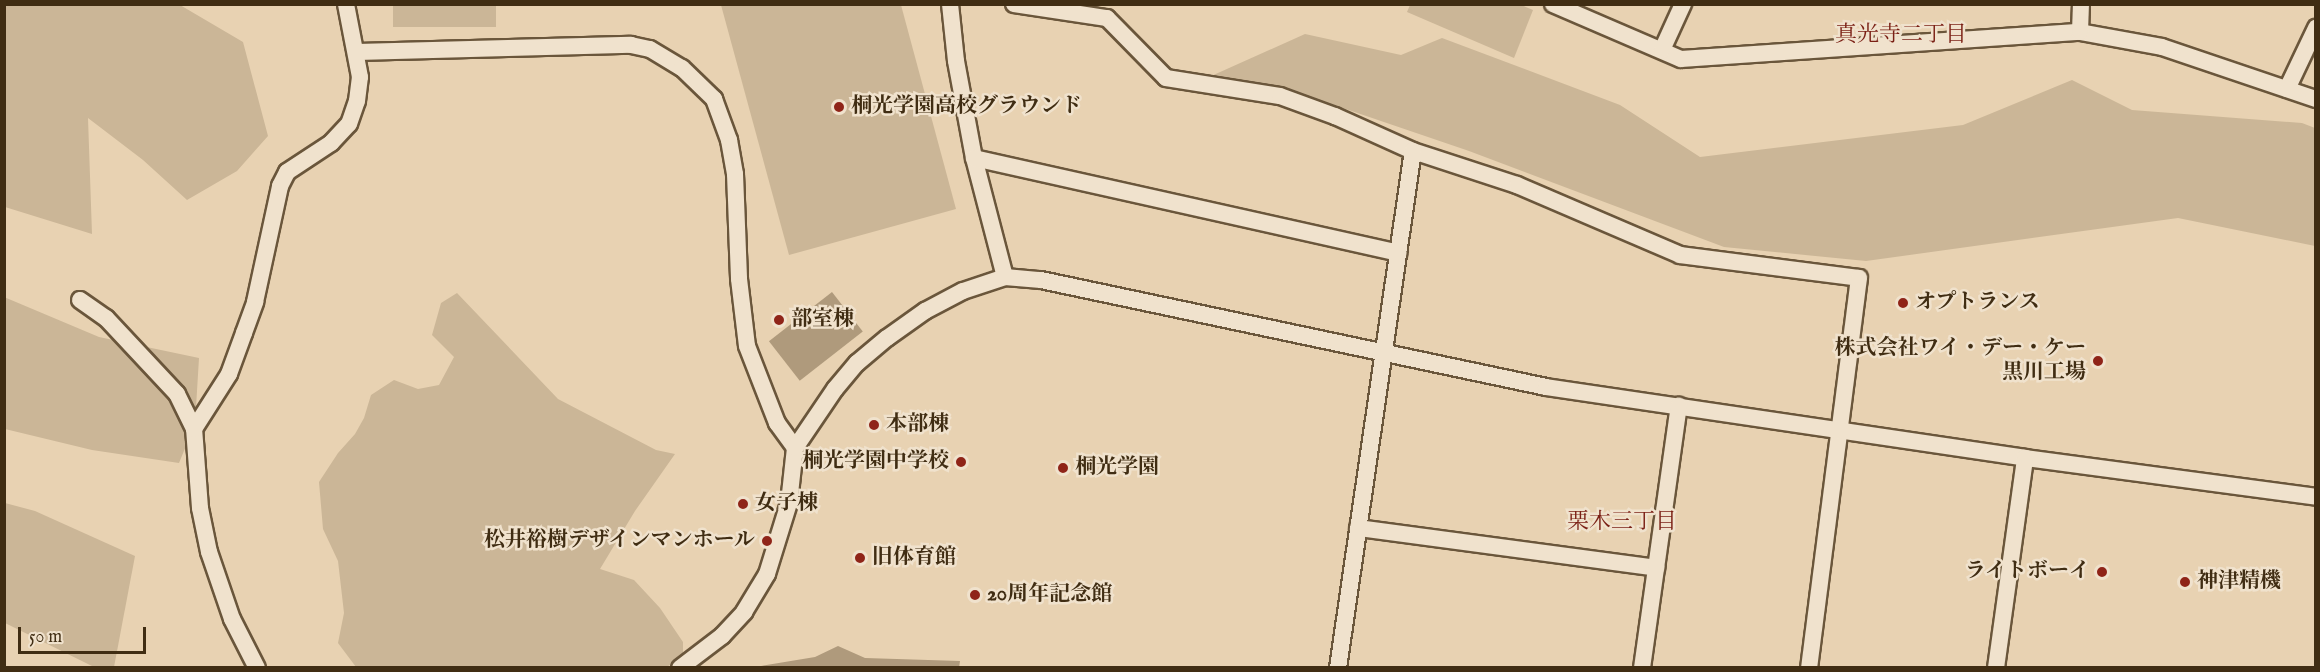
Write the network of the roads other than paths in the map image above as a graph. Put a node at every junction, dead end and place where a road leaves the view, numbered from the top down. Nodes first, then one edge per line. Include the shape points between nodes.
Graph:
1 (346, 4) edge
2 (950, 4) edge
3 (1014, 4) edge
4 (1683, 4) edge
5 (2081, 4) edge
6 (1560, 6) edge
7 (2316, 28) edge
8 (2080, 32) junction
9 (1662, 50) junction
10 (357, 52) junction
11 (2288, 89) junction
12 (2316, 99) edge
13 (1413, 151) junction
14 (974, 158) junction
15 (1398, 253) junction
16 (1005, 277) junction
17 (80, 300) dead end
18 (1385, 352) junction
19 (1679, 406) junction
20 (194, 429) junction
21 (1842, 431) junction
22 (795, 448) junction
23 (2025, 458) junction
24 (2316, 497) edge
25 (1358, 528) junction
26 (1656, 568) junction
27 (257, 668) edge
28 (680, 668) edge
29 (1338, 668) edge
30 (1642, 668) edge
31 (1809, 668) edge
32 (1996, 668) edge

1 - 10 street
2 - 14 street
3 - 13 street via 1107,18 1166,78 1280,96
4 - 9 street
5 - 8 street
6 - 9 street
7 - 11 street
8 - 9 street via 1682,59
8 - 11 street via 2162,47
10 - 20 street via 360,77 349,124 331,143 287,172 280,186 255,302 244,333 229,374
10 - 22 street via 631,45 657,53 682,68 714,99 729,140 735,174 739,279 747,346 777,423
11 - 12 street
13 - 15 street
13 - 21 street via 1517,185 1680,255 1859,278
14 - 15 street
14 - 16 street
15 - 18 street
16 - 18 street via 1041,280
16 - 22 street via 963,291 886,338 835,389
17 - 20 street via 106,318 177,394
18 - 19 street via 1546,387
18 - 25 street
19 - 21 street
19 - 26 street
20 - 27 street via 200,508 209,552 232,619
21 - 23 street
21 - 31 street
22 - 28 street via 789,503 767,574 744,612 722,636
23 - 24 street
23 - 32 street
25 - 26 street
25 - 29 street
26 - 30 street

